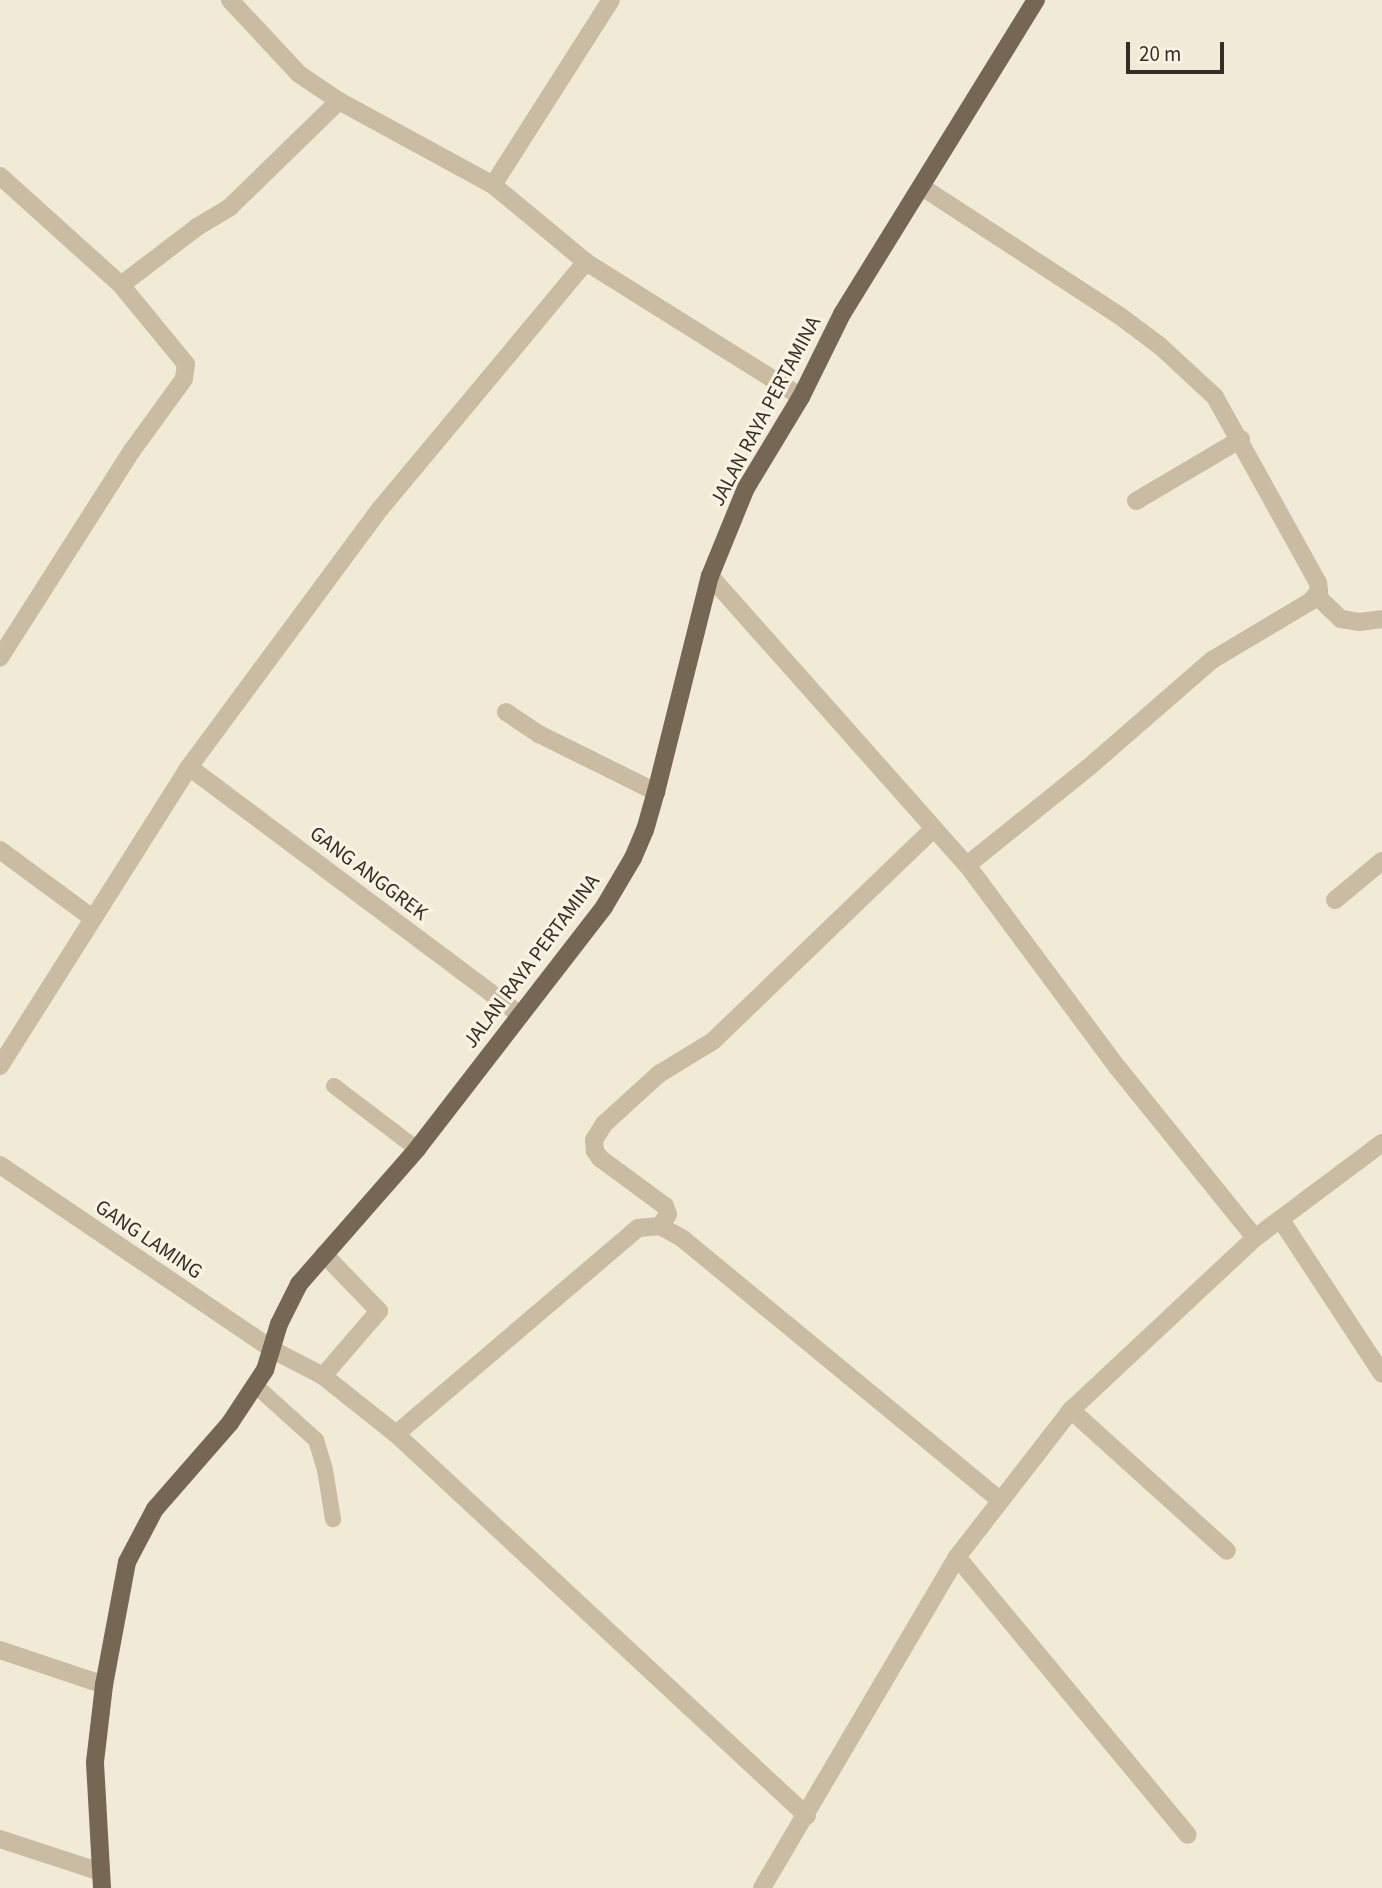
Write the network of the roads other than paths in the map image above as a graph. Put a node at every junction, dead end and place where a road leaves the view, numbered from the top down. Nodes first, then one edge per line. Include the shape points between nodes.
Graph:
1 (230, 0) edge
2 (611, 0) edge
3 (1035, 0) edge
4 (339, 101) junction
5 (0, 176) edge
6 (493, 185) junction
7 (922, 187) junction
8 (586, 262) junction
9 (121, 285) junction
10 (801, 397) junction
11 (1241, 439) junction
12 (1136, 501) dead end
13 (710, 576) junction
14 (1317, 596) junction
15 (1382, 619) edge
16 (0, 659) edge
17 (506, 712) dead end
18 (189, 767) junction
19 (656, 792) junction
20 (933, 830) junction
21 (0, 850) edge
22 (1382, 861) edge
23 (967, 865) junction
24 (1335, 900) dead end
25 (91, 917) junction
26 (521, 1015) junction
27 (0, 1066) edge
28 (334, 1086) dead end
29 (1382, 1143) edge
30 (417, 1149) junction
31 (0, 1165) edge
32 (1281, 1220) junction
33 (660, 1226) junction
34 (1255, 1238) junction
35 (324, 1254) junction
36 (273, 1350) junction
37 (1382, 1374) edge
38 (323, 1376) junction
39 (256, 1386) junction
40 (1071, 1410) junction
41 (396, 1434) junction
42 (1000, 1500) junction
43 (333, 1519) dead end
44 (1227, 1551) dead end
45 (957, 1557) junction
46 (0, 1650) edge
47 (104, 1685) junction
48 (807, 1816) junction
49 (1188, 1835) dead end
50 (0, 1839) edge
51 (102, 1880) edge
52 (762, 1888) edge

1 - 4 street via 299,74
2 - 6 street
3 - 7 main road, JALAN RAYA PERTAMINA
4 - 6 street
4 - 9 street via 230,207
5 - 9 street
6 - 8 street
7 - 10 main road, JALAN RAYA PERTAMINA via 842,314
7 - 11 street via 1160,346 1215,397
8 - 10 street
8 - 18 street via 380,509
9 - 16 street via 181,356 186,365 184,379 131,452
10 - 13 main road, JALAN RAYA PERTAMINA via 746,488
11 - 12 street
11 - 14 street via 1318,583
13 - 19 main road, JALAN RAYA PERTAMINA
13 - 20 street
14 - 15 street via 1341,619
14 - 23 street via 1212,660
17 - 19 street via 539,734
18 - 25 street
18 - 26 street, GANG ANGGREK
19 - 26 main road, JALAN RAYA PERTAMINA via 633,859 604,907
20 - 23 street
20 - 33 street via 713,1041 659,1074 604,1124 594,1140 595,1151 665,1206 668,1214
21 - 25 street
22 - 24 street
23 - 34 street via 1118,1068
25 - 27 street
26 - 30 main road, JALAN RAYA PERTAMINA
28 - 30 lane
29 - 32 street
30 - 35 main road, JALAN RAYA PERTAMINA
31 - 36 street, GANG LAMING
32 - 34 street
32 - 37 street
33 - 41 street via 638,1228
33 - 42 street via 683,1239
34 - 40 street
35 - 36 main road, JALAN RAYA PERTAMINA via 299,1284 279,1324
35 - 38 street via 379,1311
36 - 38 street, GANG LAMING
36 - 39 main road, JALAN RAYA PERTAMINA
38 - 41 street, GANG LAMING
39 - 43 lane via 316,1440
39 - 47 main road, JALAN RAYA PERTAMINA via 155,1509 133,1552 122,1584
40 - 42 street
40 - 44 street
41 - 48 street, GANG LAMING
42 - 45 street
45 - 48 street
45 - 49 street
46 - 47 street
47 - 51 main road, JALAN RAYA PERTAMINA via 95,1762
48 - 52 street
50 - 51 street

